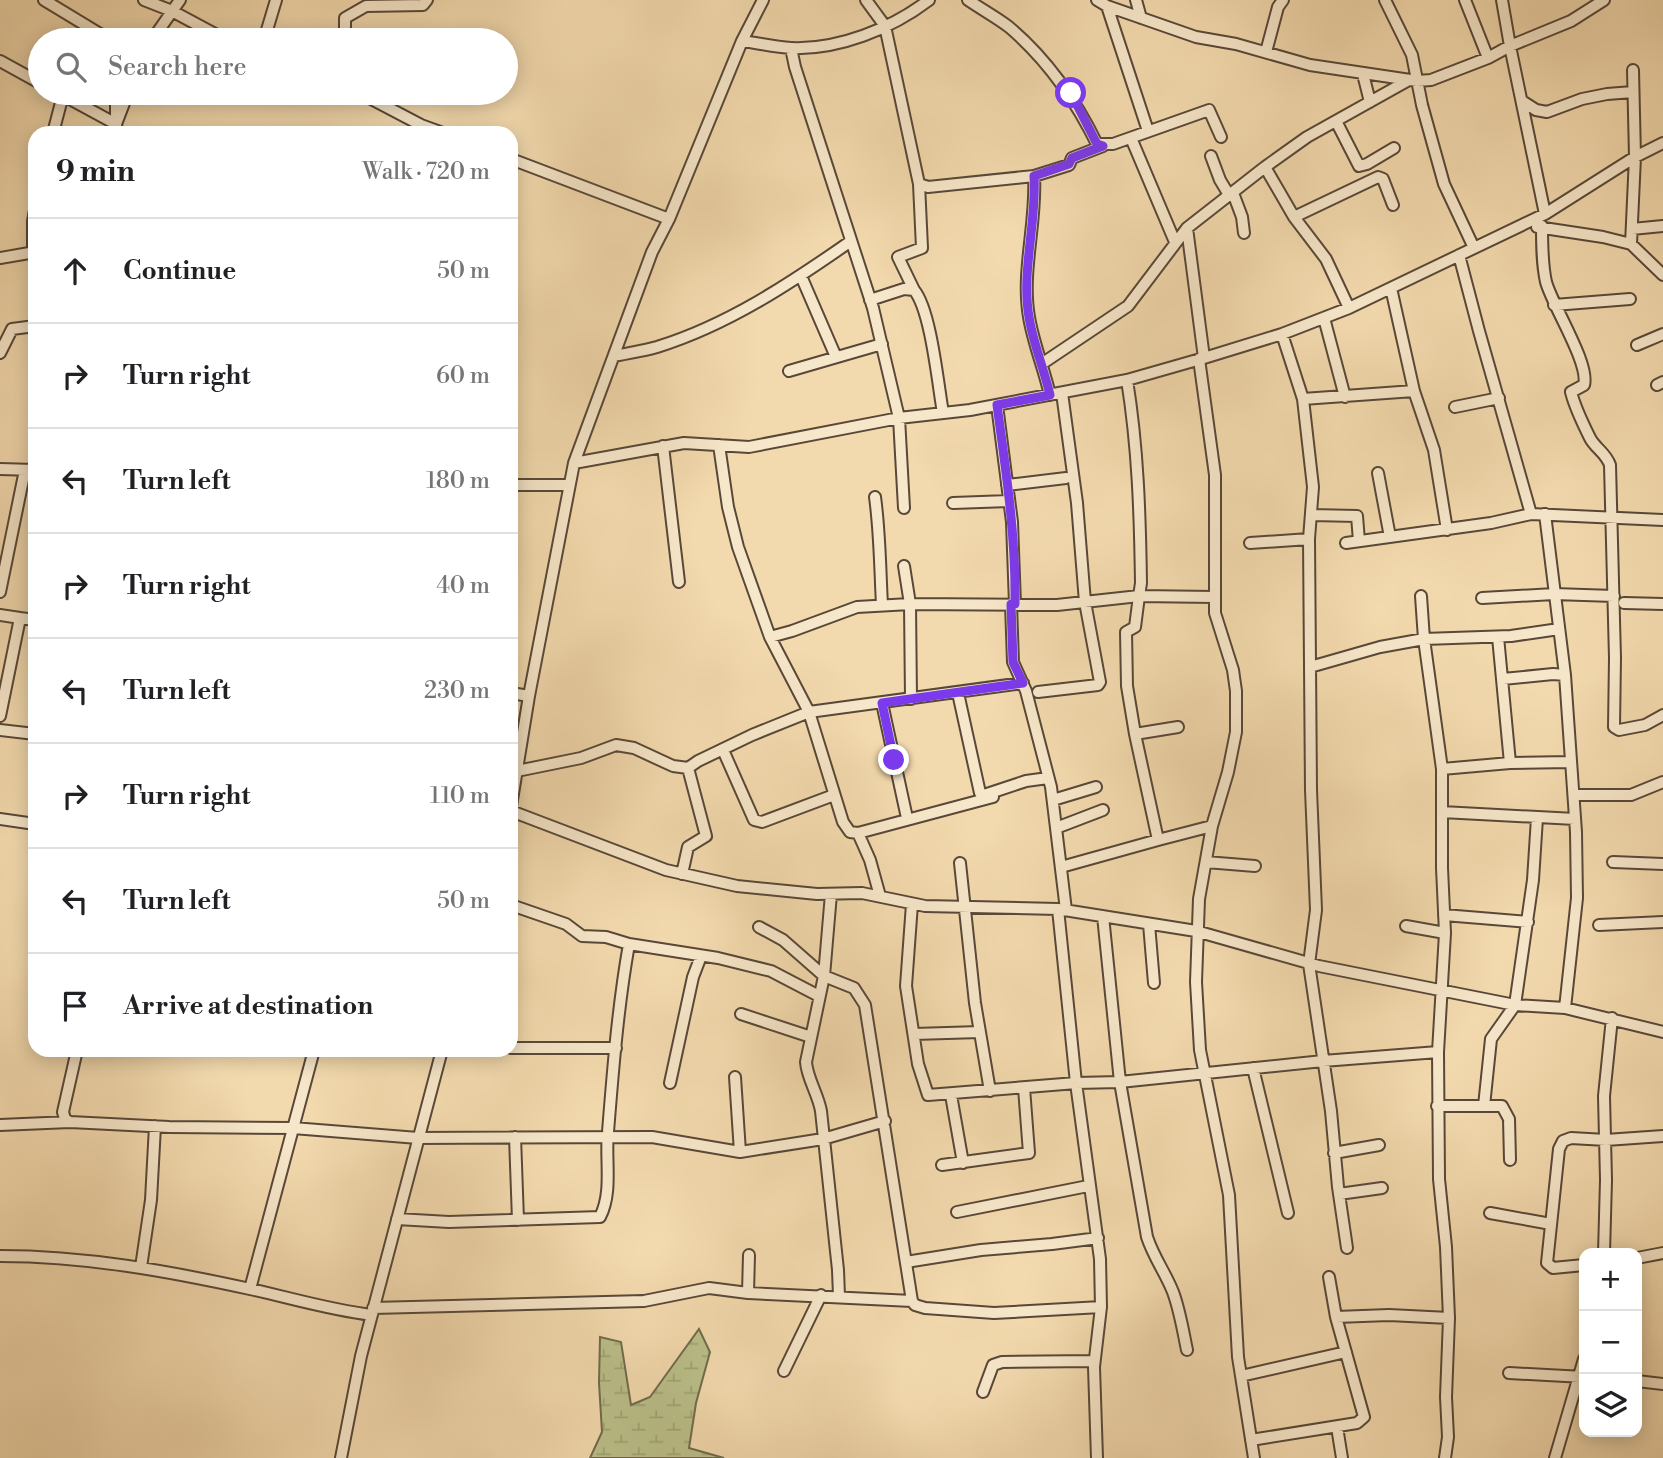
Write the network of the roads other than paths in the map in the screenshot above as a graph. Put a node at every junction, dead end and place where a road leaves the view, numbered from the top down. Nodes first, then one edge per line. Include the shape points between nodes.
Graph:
1 (44, 0) edge
2 (144, 0) edge
3 (180, 0) edge
4 (276, 0) edge
5 (428, 0) edge
6 (763, 0) edge
7 (866, 0) edge
8 (929, 0) edge
9 (968, 0) edge
10 (1097, 0) edge
11 (1136, 0) edge
12 (1283, 0) edge
13 (1385, 0) edge
14 (1465, 0) edge
15 (1502, 0) edge
16 (1604, 0) edge
17 (1107, 6) junction
18 (172, 11) junction
19 (1141, 18) junction
20 (885, 26) junction
21 (90, 28) edge
22 (160, 28) edge
23 (204, 28) edge
24 (268, 28) edge
25 (345, 28) edge
26 (742, 41) junction
27 (1510, 46) junction
28 (791, 48) junction
29 (1266, 52) junction
30 (1488, 58) junction
31 (0, 61) edge
32 (1633, 71) dead end
33 (1363, 74) junction
34 (28, 76) edge
35 (1413, 81) junction
36 (1633, 92) junction
37 (1522, 101) junction
38 (1370, 102) junction
39 (59, 105) edge
40 (79, 105) edge
41 (116, 105) edge
42 (124, 105) edge
43 (383, 105) edge
44 (1336, 121) junction
45 (54, 126) edge
46 (113, 126) edge
47 (116, 126) edge
48 (117, 126) edge
49 (424, 126) edge
50 (1148, 131) junction
51 (1221, 137) dead end
52 (1131, 138) junction
53 (1663, 143) edge
54 (1103, 146) junction
55 (1394, 148) dead end
56 (1211, 156) dead end
57 (1635, 157) junction
58 (518, 162) edge
59 (1265, 167) junction
60 (1034, 176) junction
61 (919, 184) junction
62 (1231, 194) junction
63 (1393, 205) dead end
64 (1545, 214) junction
65 (1294, 217) junction
66 (669, 219) junction
67 (1542, 226) junction
68 (1663, 226) edge
69 (1187, 228) junction
70 (1516, 228) junction
71 (1632, 229) junction
72 (1244, 233) dead end
73 (852, 241) junction
74 (1175, 242) junction
75 (1631, 244) junction
76 (1474, 248) junction
77 (28, 253) edge
78 (1459, 255) junction
79 (0, 258) edge
80 (1663, 275) edge
81 (801, 276) junction
82 (1391, 288) junction
83 (914, 290) junction
84 (1630, 299) dead end
85 (870, 300) junction
86 (1553, 305) junction
87 (1349, 308) junction
88 (1325, 318) junction
89 (28, 327) edge
90 (1282, 334) junction
91 (1663, 334) edge
92 (882, 344) junction
93 (1637, 345) dead end
94 (0, 353) edge
95 (614, 356) junction
96 (836, 357) junction
97 (1201, 359) junction
98 (1043, 363) junction
99 (789, 371) dead end
100 (1127, 380) junction
101 (1414, 391) junction
102 (1056, 394) junction
103 (1345, 397) junction
104 (1499, 398) junction
105 (1303, 399) junction
106 (997, 405) junction
107 (1455, 407) dead end
108 (943, 413) junction
109 (900, 418) junction
110 (719, 445) junction
111 (663, 446) junction
112 (574, 463) junction
113 (0, 469) edge
114 (28, 470) edge
115 (1378, 472) dead end
116 (28, 478) edge
117 (1066, 478) dead end
118 (518, 485) edge
119 (569, 485) junction
120 (1007, 485) junction
121 (875, 497) dead end
122 (1009, 501) junction
123 (953, 503) dead end
124 (904, 508) dead end
125 (1531, 513) junction
126 (1545, 514) junction
127 (1312, 515) junction
128 (1611, 516) junction
129 (1663, 520) edge
130 (1447, 530) junction
131 (1390, 537) junction
132 (1309, 539) junction
133 (1359, 541) junction
134 (1346, 542) dead end
135 (1250, 543) dead end
136 (904, 566) dead end
137 (679, 582) dead end
138 (0, 592) edge
139 (1554, 594) junction
140 (1139, 596) junction
141 (1421, 596) dead end
142 (1214, 597) junction
143 (1482, 598) dead end
144 (1619, 600) junction
145 (1085, 602) junction
146 (910, 604) junction
147 (1013, 604) junction
148 (1663, 604) edge
149 (882, 605) junction
150 (0, 615) edge
151 (20, 618) junction
152 (28, 619) edge
153 (1559, 629) junction
154 (770, 637) junction
155 (1498, 637) junction
156 (1424, 639) junction
157 (1310, 667) junction
158 (1565, 675) junction
159 (1503, 679) junction
160 (1023, 683) junction
161 (1038, 692) dead end
162 (958, 693) junction
163 (518, 694) edge
164 (529, 696) junction
165 (911, 699) junction
166 (882, 703) junction
167 (809, 712) junction
168 (1663, 715) edge
169 (0, 716) edge
170 (1178, 727) dead end
171 (0, 730) edge
172 (28, 733) edge
173 (1135, 734) junction
174 (723, 750) junction
175 (1571, 762) junction
176 (1510, 763) junction
177 (518, 765) edge
178 (688, 768) junction
179 (1442, 769) junction
180 (518, 771) edge
181 (1048, 778) junction
182 (1663, 782) edge
183 (1096, 787) dead end
184 (834, 795) junction
185 (1574, 795) junction
186 (993, 797) dead end
187 (1053, 800) junction
188 (1104, 810) dead end
189 (518, 811) edge
190 (1442, 812) junction
191 (907, 818) junction
192 (1538, 818) junction
193 (0, 819) edge
194 (1575, 819) junction
195 (28, 823) edge
196 (1212, 826) junction
197 (1056, 828) junction
198 (858, 833) junction
199 (1158, 840) junction
200 (1206, 862) junction
201 (1613, 862) dead end
202 (960, 863) dead end
203 (1663, 864) edge
204 (1255, 866) dead end
205 (1061, 867) junction
206 (682, 874) junction
207 (831, 894) junction
208 (880, 896) junction
209 (912, 904) junction
210 (518, 907) edge
211 (965, 908) junction
212 (1062, 909) junction
213 (1444, 915) junction
214 (1103, 916) junction
215 (1528, 922) junction
216 (1663, 922) edge
217 (1149, 923) junction
218 (1599, 925) dead end
219 (1406, 926) dead end
220 (759, 927) dead end
221 (1196, 931) junction
222 (1445, 933) junction
223 (629, 944) junction
224 (701, 956) junction
225 (1309, 964) junction
226 (824, 976) junction
227 (1154, 983) dead end
228 (1441, 992) junction
229 (819, 996) junction
230 (1515, 1005) junction
231 (1565, 1008) junction
232 (741, 1014) dead end
233 (1612, 1018) junction
234 (980, 1032) junction
235 (1663, 1032) edge
236 (914, 1034) junction
237 (811, 1037) junction
238 (518, 1048) edge
239 (615, 1048) junction
240 (1438, 1052) junction
241 (75, 1057) edge
242 (312, 1057) edge
243 (440, 1057) edge
244 (1323, 1061) junction
245 (1253, 1069) junction
246 (1204, 1074) junction
247 (735, 1077) dead end
248 (1121, 1082) junction
249 (670, 1083) dead end
250 (1076, 1083) junction
251 (1024, 1088) junction
252 (990, 1091) junction
253 (951, 1095) junction
254 (1484, 1106) junction
255 (1437, 1107) junction
256 (885, 1121) junction
257 (70, 1122) junction
258 (0, 1125) edge
259 (155, 1126) junction
260 (293, 1128) junction
261 (515, 1136) junction
262 (607, 1136) junction
263 (1663, 1136) edge
264 (418, 1139) junction
265 (823, 1139) junction
266 (1606, 1140) junction
267 (1379, 1145) dead end
268 (740, 1153) junction
269 (1334, 1153) junction
270 (1510, 1160) dead end
271 (963, 1163) junction
272 (942, 1165) dead end
273 (1088, 1186) junction
274 (1382, 1188) dead end
275 (1339, 1194) junction
276 (957, 1212) dead end
277 (1288, 1213) dead end
278 (1490, 1213) dead end
279 (397, 1219) junction
280 (518, 1220) junction
281 (1551, 1224) junction
282 (1098, 1238) junction
283 (1348, 1248) dead end
284 (1604, 1248) edge
285 (1663, 1253) edge
286 (749, 1255) dead end
287 (0, 1256) edge
288 (1642, 1257) edge
289 (906, 1262) junction
290 (1579, 1265) edge
291 (141, 1267) junction
292 (1329, 1277) dead end
293 (250, 1289) junction
294 (748, 1293) junction
295 (821, 1295) junction
296 (839, 1296) junction
297 (912, 1301) junction
298 (1101, 1307) junction
299 (372, 1312) junction
300 (1336, 1317) junction
301 (1449, 1318) junction
302 (1187, 1350) dead end
303 (1346, 1352) junction
304 (1094, 1361) junction
305 (784, 1371) dead end
306 (1508, 1373) dead end
307 (1241, 1376) junction
308 (1579, 1376) edge
309 (1642, 1382) edge
310 (1663, 1384) edge
311 (1579, 1385) edge
312 (983, 1392) dead end
313 (1337, 1427) junction
314 (1251, 1440) junction
315 (341, 1458) edge
316 (1097, 1458) edge
317 (1254, 1458) edge
318 (1342, 1458) edge
319 (1444, 1458) edge
320 (1555, 1458) edge

1 - 21 street
2 - 18 street
3 - 18 street
4 - 24 street
5 - 25 street via 423,5 366,6 345,18
6 - 26 street
7 - 20 street
8 - 20 street
9 - 54 street via 1008,26 1033,50 1071,93 1097,144
10 - 17 street
11 - 19 street
12 - 29 street
13 - 35 street via 1412,55
14 - 30 street
15 - 27 street
16 - 27 street via 1572,21
17 - 19 street
17 - 50 street
18 - 22 street
18 - 23 street
19 - 29 street via 1196,37
20 - 28 street via 825,46
20 - 61 street
26 - 28 street
26 - 66 street
27 - 30 street
27 - 37 street
28 - 73 street
29 - 33 street
30 - 35 street via 1431,80
31 - 34 street
32 - 36 street
33 - 35 street
33 - 38 street
35 - 38 street
35 - 76 street via 1444,184
36 - 37 street via 1607,93 1547,112
36 - 57 street
37 - 64 street
38 - 44 street
39 - 45 street
40 - 46 street
41 - 47 street
42 - 48 street
43 - 49 street
44 - 55 street via 1359,166
44 - 59 street
50 - 51 street via 1209,110
50 - 52 street
52 - 54 street
52 - 74 street
53 - 57 street
54 - 60 street
56 - 62 street
57 - 64 street
57 - 71 street
58 - 66 street
59 - 62 street
59 - 65 street
60 - 61 street via 928,187
60 - 98 street via 1036,204 1027,286 1029,317
61 - 83 street via 922,248 898,257
62 - 69 street
62 - 72 street
63 - 65 street via 1381,177
64 - 70 street
65 - 87 street via 1326,259
66 - 95 street
67 - 70 street
67 - 75 street
67 - 86 street via 1544,268
68 - 71 street
69 - 74 street
69 - 97 street
70 - 76 street
71 - 75 street
73 - 81 street
73 - 85 street
74 - 98 street via 1128,306
75 - 80 street
76 - 78 street
77 - 79 street
78 - 82 street
78 - 104 street
81 - 95 street via 686,337
81 - 96 street
82 - 87 street
82 - 101 street
83 - 85 street
83 - 108 street via 925,314
84 - 86 street
85 - 92 street
86 - 128 street via 1585,375 1584,385 1571,392 1575,408 1591,441 1610,465
87 - 88 street
88 - 90 street
88 - 103 street
89 - 94 street via 12,329
90 - 97 street
90 - 105 street
91 - 93 street
92 - 96 street
92 - 109 street
95 - 112 street
96 - 99 street
97 - 100 street
97 - 142 street via 1215,475
98 - 102 street
100 - 102 street
100 - 140 street via 1140,491
101 - 103 street
101 - 130 street via 1434,450
102 - 106 street
102 - 145 street via 1077,503
103 - 105 street
104 - 107 street
104 - 125 street
105 - 127 street
106 - 108 street
106 - 120 street
108 - 109 street
109 - 110 street via 749,447
109 - 124 street
110 - 111 street
110 - 154 street via 738,547
111 - 112 street
111 - 137 street
112 - 119 street
113 - 114 street
115 - 131 street
116 - 138 street
117 - 120 street
118 - 119 street
119 - 164 street
120 - 122 street
121 - 149 street
122 - 123 street
122 - 147 street via 1016,572
125 - 126 street
125 - 130 street
126 - 128 street
126 - 139 street
127 - 132 street
127 - 133 street via 1357,516
128 - 129 street
128 - 144 street
130 - 131 street
131 - 133 street
132 - 135 street
132 - 157 street
133 - 134 street
136 - 146 street
139 - 143 street
139 - 144 street
139 - 153 street
140 - 142 street
140 - 145 street
140 - 173 street via 1135,627 1126,632 1127,686
141 - 156 street
142 - 196 street via 1233,670 1236,732
144 - 148 street
144 - 168 street via 1614,727 1645,725
145 - 147 street
145 - 161 street via 1098,685
146 - 147 street
146 - 149 street
146 - 165 street
147 - 160 street via 1013,662
149 - 154 street via 857,607
150 - 151 street
151 - 152 street
151 - 169 street
153 - 155 street
153 - 158 street
154 - 167 street
155 - 156 street
155 - 159 street
156 - 157 street
156 - 179 street
157 - 225 street via 1316,910
158 - 159 street
158 - 175 street
159 - 176 street
160 - 162 street
160 - 181 street
162 - 165 street
162 - 181 street via 980,793
163 - 164 street
164 - 177 street
165 - 166 street
166 - 167 street
166 - 191 street
167 - 174 street
167 - 184 street
170 - 173 street
171 - 172 street
173 - 199 street
174 - 178 street
174 - 184 street via 754,820 762,822
175 - 176 street
175 - 185 street
176 - 179 street
178 - 180 street via 615,745 581,758
178 - 206 street via 706,836 688,847
179 - 190 street
181 - 187 street
182 - 185 street via 1631,795
183 - 187 street
184 - 198 street via 843,822 850,832
185 - 194 street
186 - 191 street
187 - 197 street
188 - 197 street
189 - 206 street
190 - 192 street
190 - 213 street
191 - 198 street
192 - 194 street
192 - 215 street
193 - 195 street
194 - 231 street via 1577,898
196 - 199 street
196 - 200 street
197 - 205 street
198 - 208 street
199 - 205 street
200 - 204 street
200 - 221 street
201 - 203 street
202 - 211 street
205 - 212 street
206 - 207 street via 737,886
207 - 208 street
207 - 226 street
208 - 209 street
209 - 211 street
209 - 236 street via 906,986
210 - 223 street via 566,924 582,936
211 - 212 street
211 - 234 street
212 - 214 street
212 - 250 street
213 - 215 street
213 - 222 street
214 - 217 street
214 - 248 street
215 - 230 street
216 - 218 street
217 - 221 street
217 - 227 street
219 - 222 street
220 - 226 street via 783,940
221 - 225 street
221 - 246 street
222 - 228 street
223 - 224 street
223 - 239 street
224 - 229 street via 771,971
224 - 249 street
225 - 228 street
225 - 244 street
226 - 229 street
226 - 256 street via 854,988 866,1005
228 - 230 street
228 - 240 street
229 - 237 street
230 - 231 street
230 - 254 street via 1491,1039
231 - 233 street
232 - 237 street
233 - 235 street
233 - 266 street via 1604,1096
234 - 236 street
234 - 252 street
236 - 253 street via 928,1096
237 - 265 street via 806,1069 818,1095
238 - 239 street
239 - 262 street
240 - 244 street
240 - 255 street
241 - 257 street via 63,1112
242 - 260 street
243 - 264 street
244 - 245 street
244 - 269 street
245 - 246 street
245 - 277 street
246 - 248 street
246 - 307 street via 1229,1195
247 - 268 street
248 - 250 street
248 - 302 street via 1147,1237 1178,1306
250 - 251 street
250 - 273 street
251 - 252 street
251 - 271 street via 1029,1153
252 - 253 street
253 - 271 street
254 - 255 street
254 - 270 street via 1502,1107 1507,1112
255 - 301 street
256 - 265 street
256 - 289 street
257 - 258 street
257 - 259 street
259 - 260 street
259 - 291 street
260 - 264 street
260 - 293 street
261 - 262 street
261 - 264 street
261 - 280 street
262 - 268 street via 652,1137
262 - 280 street via 607,1185 600,1217
263 - 266 street
264 - 279 street
265 - 268 street
265 - 296 street
266 - 281 street via 1563,1141
266 - 284 street
267 - 269 street
269 - 275 street
271 - 272 street
273 - 276 street
273 - 282 street
274 - 275 street
275 - 283 street
278 - 281 street
279 - 280 street
279 - 299 street
281 - 290 street via 1547,1263 1550,1267
282 - 289 street
282 - 298 street
285 - 288 street
286 - 294 street
287 - 291 street via 47,1256
289 - 297 street
291 - 293 street
292 - 300 street
293 - 299 street via 347,1312
294 - 295 street
294 - 299 street via 709,1288 645,1301
295 - 296 street
295 - 305 street
296 - 297 street
297 - 298 street via 925,1308 995,1313
298 - 304 street
299 - 315 street
300 - 301 street
300 - 303 street
301 - 319 street
303 - 307 street
303 - 313 street via 1364,1417
304 - 312 street via 1002,1362 993,1365
304 - 316 street
306 - 308 street
307 - 314 street
309 - 310 street
311 - 320 street
313 - 314 street
313 - 318 street
314 - 317 street

